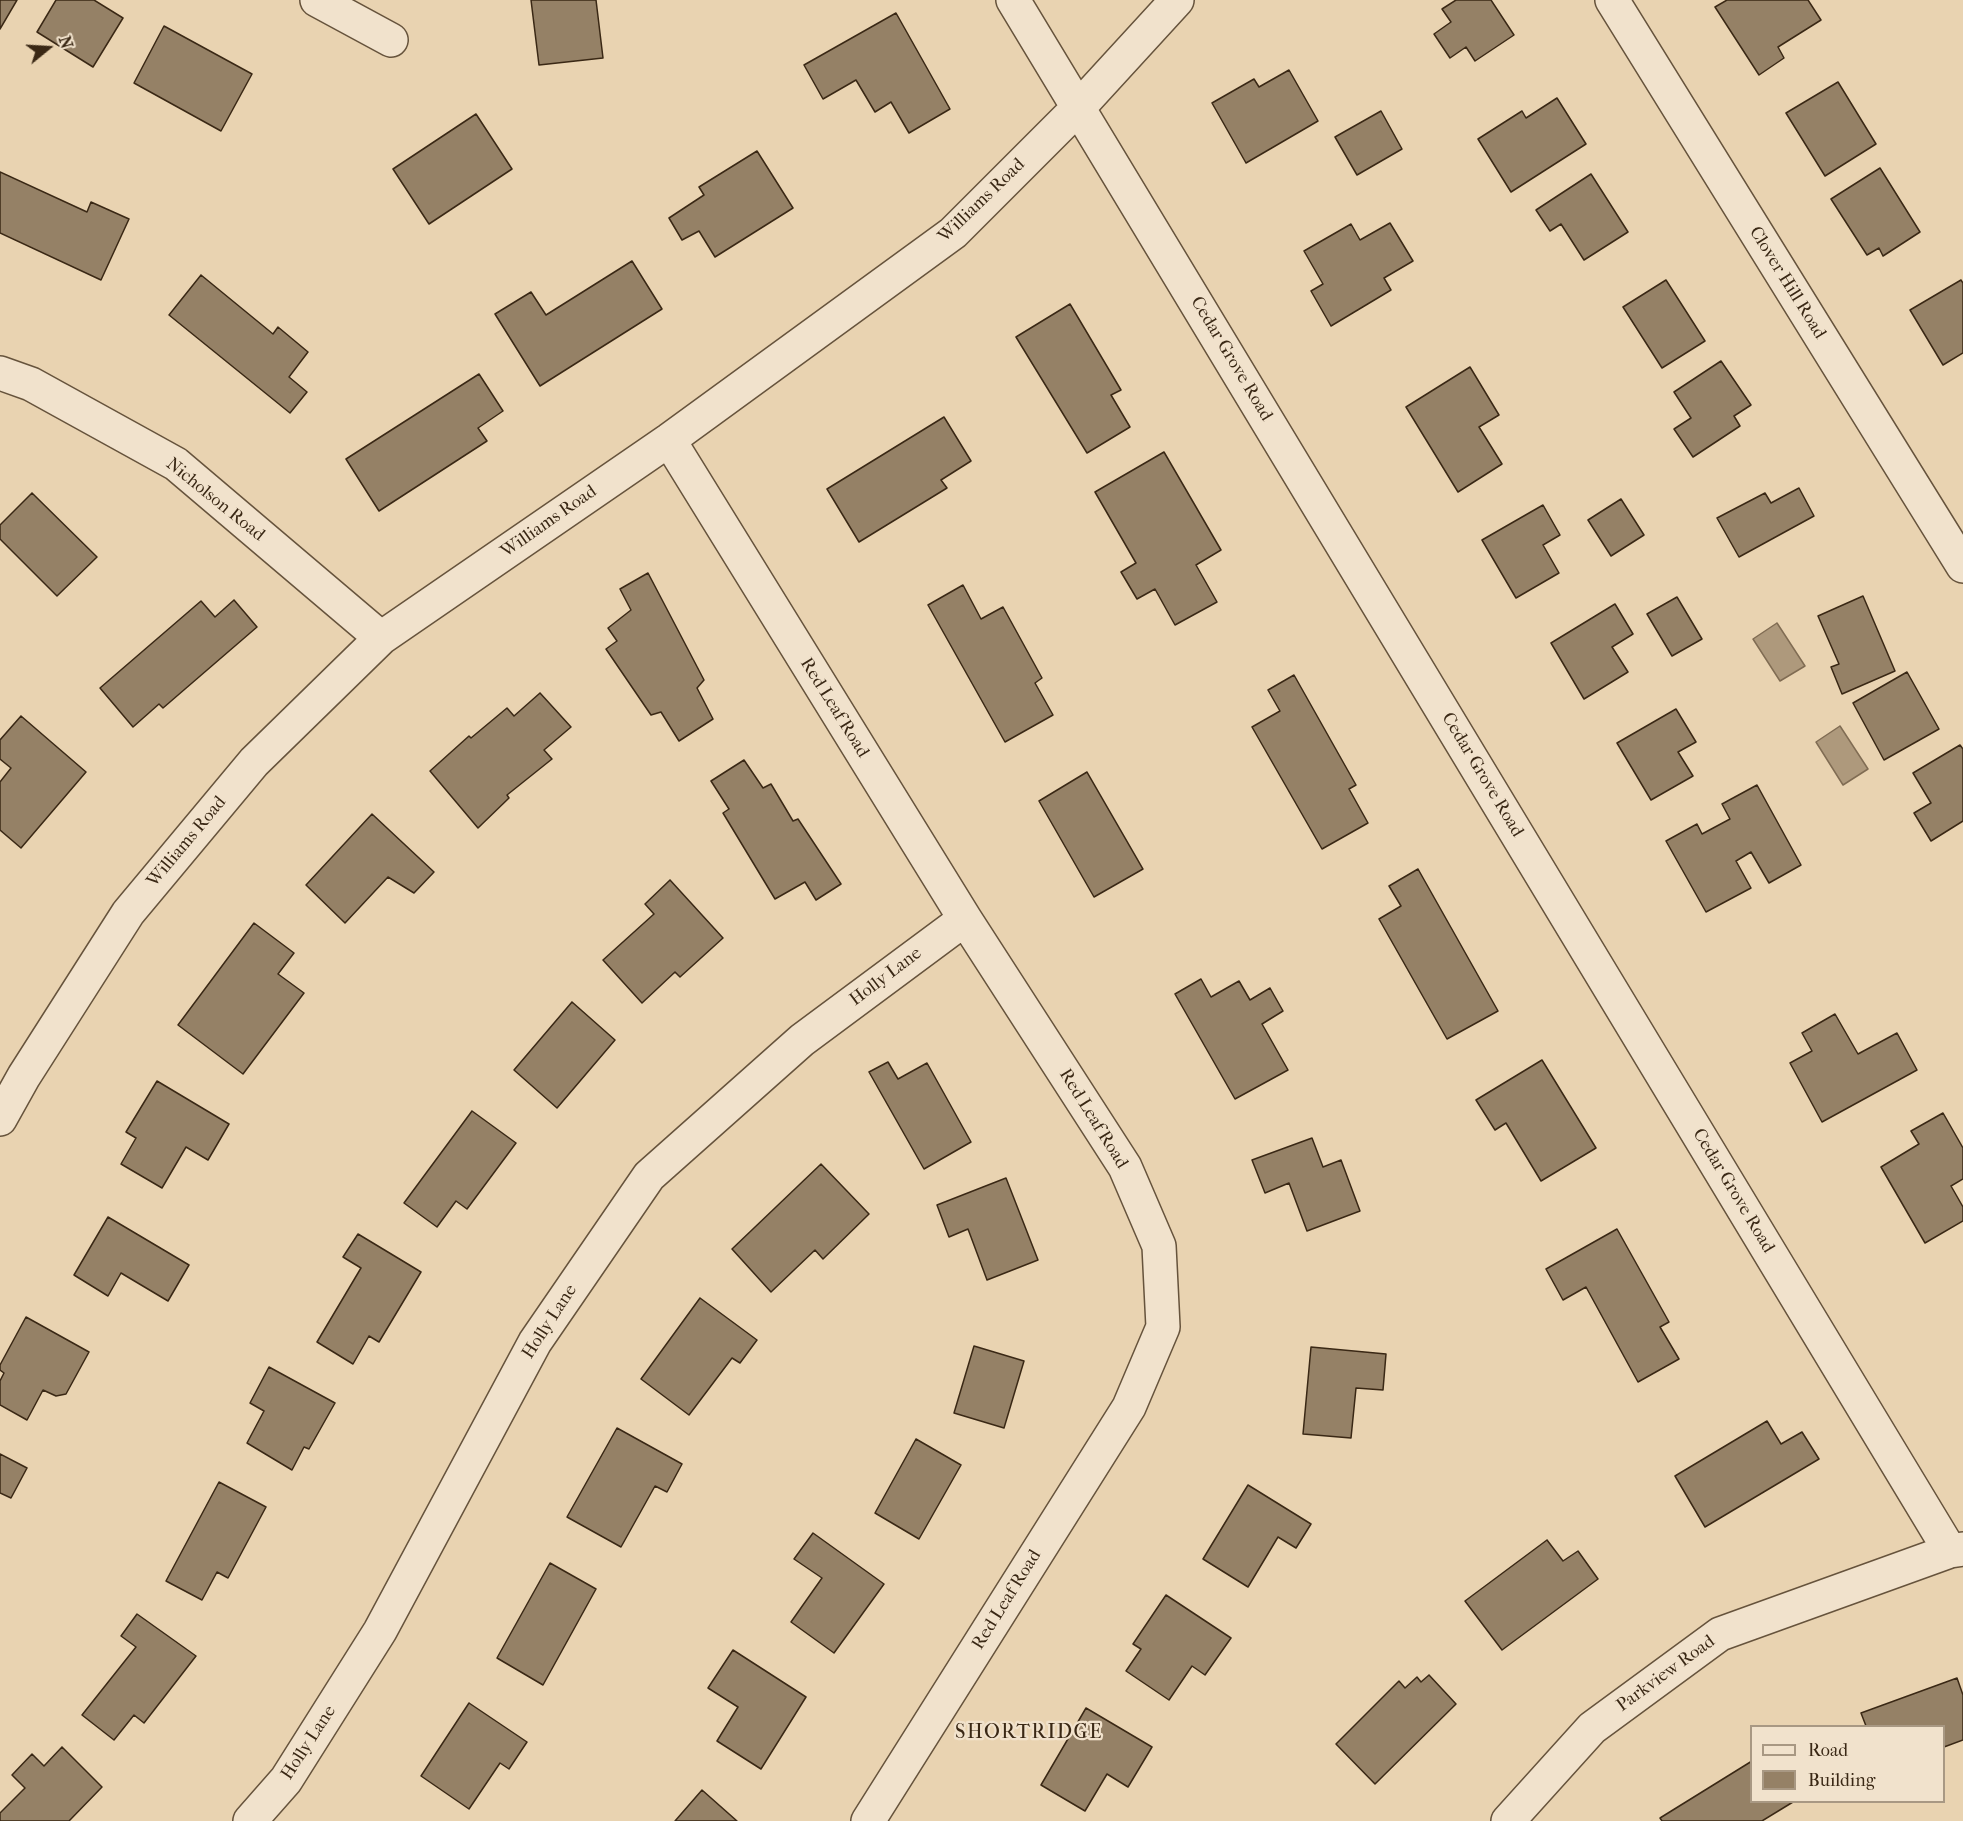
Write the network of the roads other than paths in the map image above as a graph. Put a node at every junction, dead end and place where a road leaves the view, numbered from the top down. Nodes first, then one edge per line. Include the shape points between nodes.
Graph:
1 (317, 0) edge
2 (1013, 0) edge
3 (1177, 0) edge
4 (1612, 0) edge
5 (391, 40) dead end
6 (1079, 106) junction
7 (0, 373) edge
8 (669, 440) junction
9 (1963, 566) edge
10 (381, 638) junction
11 (965, 919) junction
12 (0, 1119) edge
13 (1957, 1550) edge
14 (250, 1821) edge
15 (868, 1821) edge
16 (1508, 1821) edge

1 - 5 street
2 - 6 street, Cedar Grove Road
3 - 6 street, Williams Road
4 - 9 street, Clover Hill Road
6 - 8 street, Williams Road via 952,233
6 - 13 street, Cedar Grove Road
7 - 10 street, Nicholson Road via 31,384 176,465
8 - 10 street, Williams Road
8 - 11 street, Red Leaf Road
10 - 12 street, Williams Road via 254,762 128,913
11 - 14 street, Holly Lane via 802,1040 649,1176 535,1342 380,1631 286,1780
11 - 15 street, Red Leaf Road via 1125,1167 1158,1246 1163,1327 1129,1407
13 - 16 street, Parkview Road via 1720,1634 1592,1728

